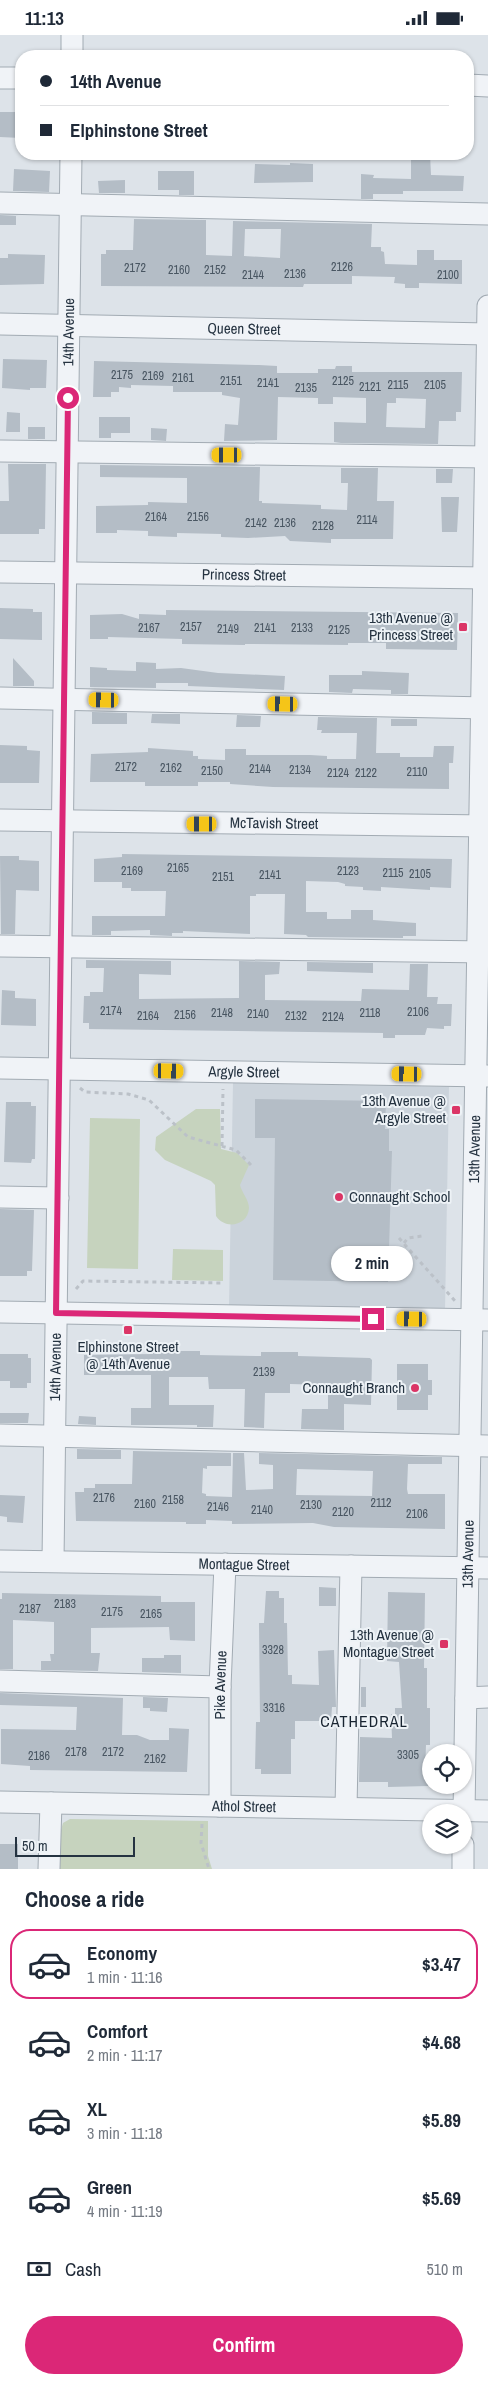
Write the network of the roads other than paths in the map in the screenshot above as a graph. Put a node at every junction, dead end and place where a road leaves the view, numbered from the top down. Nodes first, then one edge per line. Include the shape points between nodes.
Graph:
1 (72, 35) edge
2 (72, 50) edge
3 (0, 77) edge
4 (15, 78) edge
5 (474, 85) edge
6 (488, 86) edge
7 (71, 160) edge
8 (0, 203) edge
9 (70, 205) junction
10 (488, 214) edge
11 (488, 306) edge
12 (0, 324) edge
13 (69, 326) junction
14 (488, 335) edge
15 (0, 451) edge
16 (67, 453) junction
17 (487, 457) edge
18 (0, 572) edge
19 (66, 574) junction
20 (486, 578) edge
21 (0, 698) edge
22 (64, 699) junction
23 (485, 708) edge
24 (0, 821) edge
25 (63, 822) junction
26 (484, 826) edge
27 (0, 946) edge
28 (61, 947) junction
29 (483, 952) edge
30 (0, 1067) edge
31 (60, 1069) junction
32 (482, 1075) edge
33 (0, 1197) edge
34 (58, 1198) junction
35 (481, 1203) edge
36 (0, 1312) edge
37 (56, 1313) junction
38 (480, 1321) edge
39 (479, 1391) edge
40 (0, 1435) edge
41 (55, 1437) junction
42 (479, 1446) edge
43 (0, 1561) edge
44 (54, 1561) junction
45 (225, 1564) junction
46 (351, 1566) junction
47 (478, 1567) edge
48 (0, 1681) edge
49 (220, 1687) junction
50 (488, 1697) edge
51 (466, 1698) junction
52 (0, 1802) edge
53 (51, 1803) junction
54 (464, 1804) edge
55 (211, 1806) junction
56 (346, 1809) junction
57 (422, 1811) edge
58 (488, 1811) edge
59 (472, 1812) edge
60 (463, 1854) edge
61 (49, 1869) edge
62 (463, 1869) edge

1 - 2 street
3 - 4 street
5 - 6 street
7 - 9 street, 14th Avenue
8 - 9 street
9 - 10 street
9 - 13 street, 14th Avenue
11 - 14 street, 13th Avenue
12 - 13 street, Queen Street
13 - 14 street, Queen Street
13 - 16 street, 14th Avenue
14 - 17 street, 13th Avenue
15 - 16 street
16 - 17 street
16 - 19 street, 14th Avenue
17 - 20 street, 13th Avenue
18 - 19 street, Princess Street
19 - 20 street, Princess Street
19 - 22 street, 14th Avenue
20 - 23 street, 13th Avenue
21 - 22 street
22 - 23 street
22 - 25 street, 14th Avenue
23 - 26 street, 13th Avenue
24 - 25 street, McTavish Street
25 - 26 street, McTavish Street
25 - 28 street, 14th Avenue
26 - 29 street, 13th Avenue
27 - 28 street
28 - 29 street
28 - 31 street, 14th Avenue
29 - 32 street, 13th Avenue
30 - 31 street, Argyle Street
31 - 32 street, Argyle Street
31 - 34 street, 14th Avenue
32 - 35 street, 13th Avenue
33 - 34 street
34 - 37 street, 14th Avenue
35 - 38 street, 13th Avenue
36 - 37 street
37 - 38 street
37 - 41 street, 14th Avenue
38 - 39 street, 13th Avenue
39 - 42 street, 13th Avenue
40 - 41 street
41 - 42 street
41 - 44 street, 14th Avenue
42 - 47 street, 13th Avenue
43 - 44 street, Montague Street
44 - 45 street, Montague Street
45 - 46 street, Montague Street
45 - 49 street, Pike Avenue
46 - 47 street, Montague Street
46 - 56 street
47 - 51 street, 13th Avenue
48 - 49 street
49 - 55 street, Pike Avenue
50 - 51 street
51 - 54 street, 13th Avenue
52 - 53 street, Athol Street
53 - 55 street, Athol Street
53 - 61 street
55 - 56 street, Athol Street
56 - 57 street, Athol Street
58 - 59 street, Athol Street
60 - 62 street

